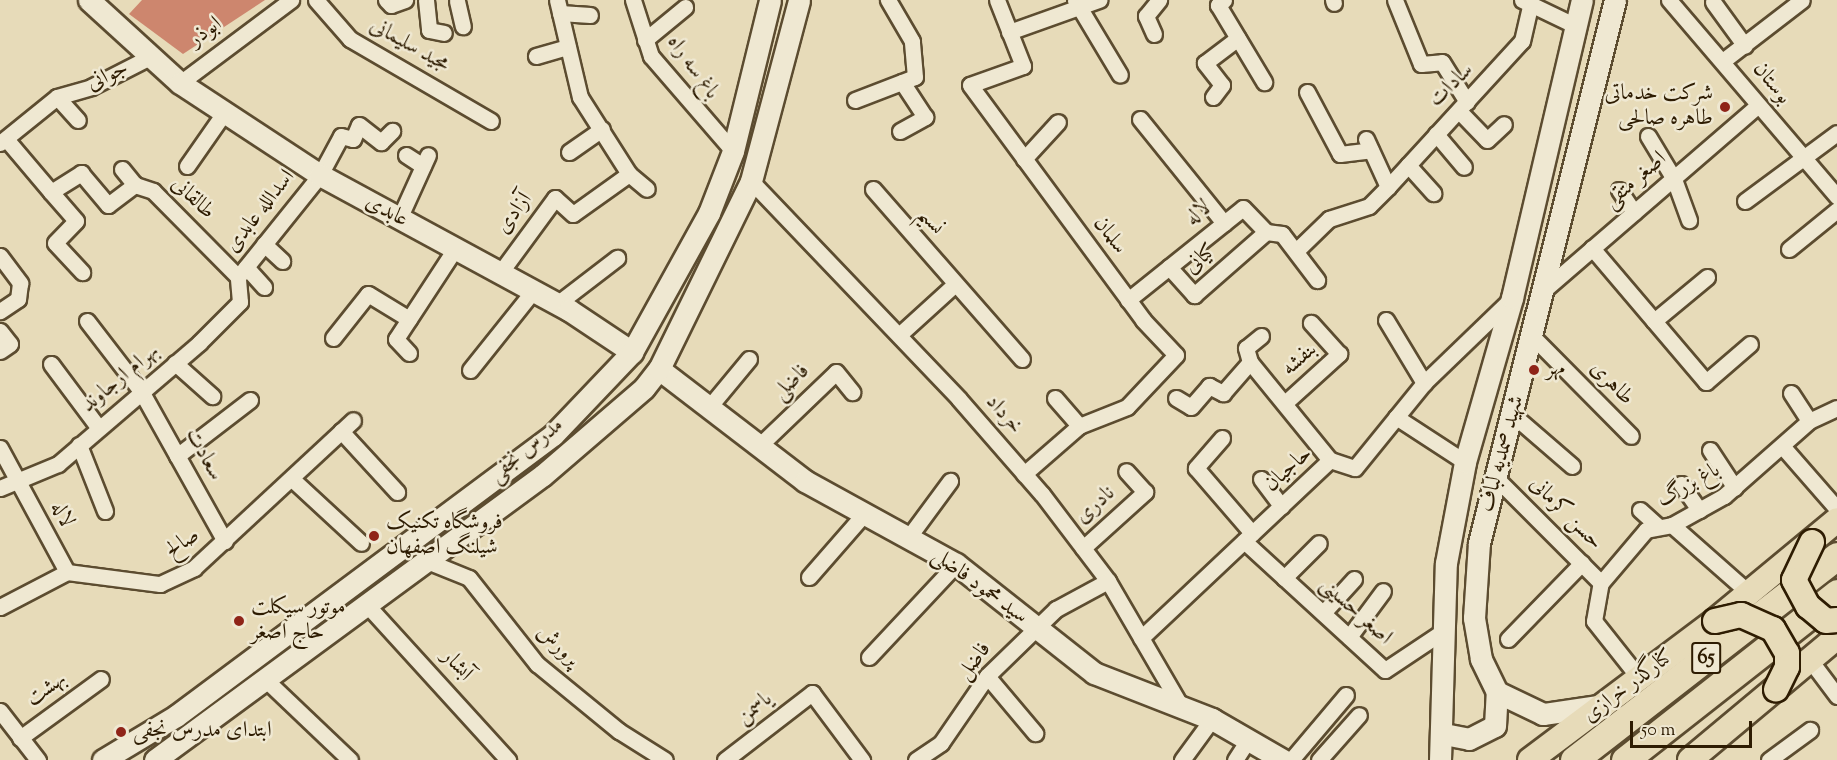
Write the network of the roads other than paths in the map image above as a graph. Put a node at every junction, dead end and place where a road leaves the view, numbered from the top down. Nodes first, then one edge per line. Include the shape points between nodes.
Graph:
1 (89, 0) edge
2 (291, 0) edge
3 (316, 0) edge
4 (386, 0) edge
5 (405, 0) edge
6 (426, 0) edge
7 (458, 0) edge
8 (633, 0) edge
9 (770, 0) edge
10 (799, 0) edge
11 (888, 0) edge
12 (997, 0) edge
13 (1099, 0) edge
14 (1159, 0) edge
15 (1224, 0) edge
16 (1395, 0) edge
17 (1582, 0) edge
18 (1615, 0) edge
19 (1669, 0) edge
20 (1802, 0) edge
21 (1713, 2) dead end
22 (1526, 4) edge
23 (1078, 5) edge
24 (559, 6) edge
25 (685, 7) dead end
26 (590, 15) dead end
27 (463, 26) dead end
28 (1576, 26) junction
29 (1009, 32) junction
30 (444, 33) dead end
31 (1155, 34) dead end
32 (1238, 38) junction
33 (645, 40) junction
34 (568, 46) junction
35 (1745, 46) junction
36 (536, 56) dead end
37 (150, 57) junction
38 (1724, 60) junction
39 (1120, 75) dead end
40 (1264, 81) dead end
41 (902, 82) junction
42 (180, 83) junction
43 (1307, 92) dead end
44 (57, 97) junction
45 (1213, 97) dead end
46 (855, 100) dead end
47 (1463, 106) junction
48 (1757, 106) junction
49 (226, 110) junction
50 (1140, 119) dead end
51 (78, 120) dead end
52 (491, 121) dead end
53 (1058, 122) dead end
54 (1504, 124) dead end
55 (602, 129) junction
56 (392, 131) dead end
57 (900, 131) dead end
58 (1837, 133) edge
59 (1436, 134) junction
60 (1648, 136) dead end
61 (3, 141) edge
62 (733, 151) junction
63 (569, 152) dead end
64 (406, 155) dead end
65 (1804, 156) junction
66 (1024, 159) junction
67 (1408, 165) junction
68 (187, 166) dead end
69 (1464, 167) dead end
70 (122, 169) dead end
71 (628, 174) junction
72 (320, 175) junction
73 (1674, 179) junction
74 (751, 181) junction
75 (135, 185) junction
76 (1388, 187) junction
77 (647, 189) dead end
78 (873, 189) dead end
79 (1619, 190) dead end
80 (51, 192) junction
81 (1433, 193) dead end
82 (1837, 197) edge
83 (1745, 201) dead end
84 (1837, 210) edge
85 (1634, 212) junction
86 (399, 219) junction
87 (1689, 220) dead end
88 (1224, 223) junction
89 (1266, 232) junction
90 (1526, 243) junction
91 (264, 244) junction
92 (1592, 248) junction
93 (455, 249) junction
94 (1789, 249) dead end
95 (1297, 250) junction
96 (1553, 250) junction
97 (0, 256) edge
98 (617, 258) dead end
99 (282, 261) dead end
100 (1169, 267) junction
101 (82, 272) dead end
102 (242, 272) junction
103 (500, 273) junction
104 (1707, 277) dead end
105 (1317, 280) dead end
106 (954, 285) junction
107 (264, 287) dead end
108 (1544, 290) junction
109 (533, 291) junction
110 (1512, 298) junction
111 (1128, 300) junction
112 (557, 304) junction
113 (0, 311) edge
114 (409, 319) junction
115 (1386, 320) dead end
116 (87, 321) dead end
117 (1654, 321) junction
118 (1311, 323) dead end
119 (0, 332) edge
120 (899, 335) junction
121 (1261, 336) dead end
122 (1533, 337) junction
123 (333, 338) dead end
124 (1750, 344) dead end
125 (0, 351) edge
126 (632, 352) junction
127 (409, 353) dead end
128 (749, 359) dead end
129 (1022, 359) dead end
130 (1250, 362) junction
131 (175, 363) junction
132 (51, 364) dead end
133 (659, 369) junction
134 (470, 370) dead end
135 (1424, 383) junction
136 (141, 391) junction
137 (852, 392) dead end
138 (1791, 393) dead end
139 (212, 396) dead end
140 (1055, 398) dead end
141 (1176, 398) dead end
142 (250, 400) dead end
143 (1286, 402) junction
144 (710, 406) junction
145 (1837, 408) edge
146 (1513, 415) junction
147 (1396, 417) junction
148 (353, 420) dead end
149 (1809, 421) junction
150 (1079, 426) junction
151 (98, 427) junction
152 (341, 431) junction
153 (1631, 436) dead end
154 (1222, 438) dead end
155 (1786, 438) junction
156 (79, 445) junction
157 (760, 445) junction
158 (0, 448) edge
159 (1710, 450) dead end
160 (177, 456) junction
161 (1330, 460) junction
162 (1465, 462) junction
163 (1572, 466) dead end
164 (1126, 471) dead end
165 (1024, 474) junction
166 (292, 478) junction
167 (1496, 478) junction
168 (1261, 479) dead end
169 (16, 481) junction
170 (950, 481) dead end
171 (1681, 484) dead end
172 (0, 488) edge
173 (1735, 488) junction
174 (397, 492) dead end
175 (1281, 506) junction
176 (1837, 509) edge
177 (1640, 510) dead end
178 (1699, 510) junction
179 (105, 511) dead end
180 (864, 514) junction
181 (1837, 520) edge
182 (1665, 526) junction
183 (1248, 537) junction
184 (908, 538) junction
185 (225, 541) junction
186 (1812, 542) junction
187 (361, 543) dead end
188 (1319, 543) dead end
189 (1083, 548) junction
190 (1837, 556) edge
191 (427, 561) junction
192 (1582, 563) junction
193 (956, 564) junction
194 (67, 572) junction
195 (809, 577) dead end
196 (1284, 578) junction
197 (1354, 579) dead end
198 (1108, 581) junction
199 (1601, 582) junction
200 (1383, 591) dead end
201 (1749, 593) junction
202 (1837, 593) edge
203 (367, 605) junction
204 (0, 607) edge
205 (1323, 613) junction
206 (1837, 620) edge
207 (1715, 621) junction
208 (1036, 628) junction
209 (1442, 632) junction
210 (1349, 637) junction
211 (1837, 637) edge
212 (1141, 638) junction
213 (1508, 639) dead end
214 (272, 644) junction
215 (869, 657) dead end
216 (1810, 660) junction
217 (287, 664) junction
218 (987, 676) junction
219 (101, 679) dead end
220 (1640, 679) junction
221 (266, 680) junction
222 (1776, 690) junction
223 (1497, 692) junction
224 (1346, 695) dead end
225 (1837, 696) edge
226 (1606, 705) junction
227 (1182, 708) junction
228 (0, 711) edge
229 (1359, 715) dead end
230 (1212, 720) junction
231 (1810, 730) dead end
232 (1035, 733) dead end
233 (1444, 734) junction
234 (20, 738) junction
235 (1248, 740) junction
236 (162, 758) edge
237 (1692, 759) edge
238 (38, 760) edge
239 (103, 760) edge
240 (350, 760) edge
241 (508, 760) edge
242 (665, 760) edge
243 (725, 760) edge
244 (862, 760) edge
245 (916, 760) edge
246 (1182, 760) edge
247 (1234, 760) edge
248 (1283, 760) edge
249 (1291, 760) edge
250 (1319, 760) edge
251 (1440, 760) edge
252 (1530, 760) edge
253 (1574, 760) edge
254 (1625, 760) edge
255 (1769, 760) edge

1 - 37 main road, جوانی
2 - 42 street, ابوذر
3 - 52 street, مجید سلیمانی via 350,39
4 - 5 street via 391,5
6 - 30 street via 429,30
7 - 27 street
8 - 33 street, باغ سه راه
9 - 62 main road, مدرس نجفی
10 - 74 main road, مدرس نجفی
11 - 41 street via 912,41 915,77
12 - 29 street, سلمان
13 - 23 street
14 - 31 street via 1146,16
15 - 32 street via 1218,5
16 - 47 street via 1421,64 1442,62
17 - 28 main road, شهید صمدیه لباف
18 - 96 main road, شهید صمدیه لباف
19 - 38 street, بوستان
20 - 35 street
21 - 35 street
22 - 28 street
22 - 47 street, سادات via 1522,41
23 - 29 street
23 - 39 street
24 - 26 street
24 - 34 street
25 - 33 street
28 - 90 main road, شهید صمدیه لباف
29 - 66 street, سلمان via 1023,66 969,85
32 - 40 street
32 - 45 street via 1205,63 1222,85
33 - 62 street, باغ سه راه via 682,97
34 - 36 street
34 - 55 street via 580,97
35 - 38 street
37 - 42 main road, عابدی
37 - 44 street, جوانی via 91,87
38 - 48 street, بوستان
41 - 46 street
41 - 57 street via 925,117
42 - 49 main road, عابدی
43 - 76 street via 1340,154 1368,144
44 - 51 street
44 - 61 street, جوانی
47 - 54 street via 1487,140
47 - 59 street, سادات
48 - 65 street, بوستان
48 - 73 street, اصغر متقی
49 - 68 street
49 - 72 main road, عابدی
50 - 88 street
53 - 66 street
55 - 63 street
55 - 71 street
56 - 72 street, اسدالله عابدی via 381,142 358,125 353,139 341,136
58 - 65 street
59 - 67 street, سادات
59 - 69 street
60 - 73 street
61 - 80 street
62 - 126 main road, مدرس نجفی via 692,249
64 - 86 street via 426,160
65 - 82 street, بوستان
65 - 83 street
66 - 111 street, سلمان
67 - 76 street, سادات
67 - 81 street
70 - 75 street
71 - 77 street
71 - 103 street, آزادی via 573,214 555,198
72 - 86 main road, عابدی
72 - 91 street, اسدالله عابدی
73 - 85 street, اصغر متقی
73 - 87 street
74 - 120 street, خرداد
74 - 133 main road, مدرس نجفی
75 - 80 street, طالقانی via 108,205 81,173
75 - 102 street, طالقانی via 153,191
76 - 95 street, سادات via 1369,206 1329,219
78 - 106 street, نسیم
79 - 85 street
80 - 101 street via 76,221 55,243
84 - 94 street
85 - 92 street, اصغر متقی
86 - 93 main road, عابدی
88 - 89 street, لاله via 1243,208
88 - 100 street, لاله
89 - 95 street, لاله via 1282,234
89 - 100 street, کیانی via 1194,296
90 - 96 main road
90 - 110 main road, شهید صمدیه لباف
91 - 99 street
91 - 102 street, اسدالله عابدی
92 - 108 street, اصغر متقی
92 - 117 street
93 - 103 main road, عابدی
93 - 114 street
95 - 105 street, لاله
96 - 108 main road, شهید صمدیه لباف
97 - 113 street via 20,283 18,299
98 - 112 street
100 - 111 street, لاله
102 - 107 street
102 - 131 street, بهرام ارجاوند via 240,302
103 - 109 main road, عابدی
104 - 117 street
106 - 120 street
106 - 129 street, نسیم
108 - 122 main road, شهید صمدیه لباف
109 - 112 main road, عابدی
109 - 134 street
110 - 135 street, حاجیان
110 - 162 main road, شهید صمدیه لباف
111 - 150 street, سلمان via 1176,355 1127,407
112 - 126 main road, عابدی
114 - 123 street via 368,294
114 - 127 street via 396,339
115 - 135 street
116 - 136 street, سعادت
117 - 124 street via 1706,382
118 - 143 street, بنفشه via 1339,354
119 - 125 street via 10,344
120 - 165 street, خرداد
121 - 130 street via 1246,348
122 - 146 main road, شهید صمدیه لباف
122 - 153 street, طاهری
126 - 214 main road, مدرس نجفی via 552,435
128 - 144 street
130 - 141 street via 1222,393 1209,386 1191,406
130 - 143 street
131 - 136 street, بهرام ارجاوند
131 - 139 street
132 - 151 street
133 - 144 main road, سید محمود فاضلی
133 - 191 main road, مدرس نجفی via 543,475
135 - 147 street, حاجیان
136 - 151 street, بهرام ارجاوند
136 - 160 street, سعادت
137 - 157 street, فاضلی via 836,372
138 - 149 street
140 - 150 street
142 - 160 street
143 - 161 street
144 - 157 main road, سید محمود فاضلی
145 - 149 street, باغ بزرگ
146 - 163 street
146 - 167 main road, شهید صمدیه لباف
147 - 161 street, حاجیان via 1355,468
147 - 162 street
148 - 152 street, صالح
149 - 155 street, باغ بزرگ
150 - 165 street, سلمان
151 - 156 street, بهرام ارجاوند
152 - 166 street, صالح
152 - 174 street
154 - 183 street, اصغر حسینی via 1196,468
155 - 173 street, باغ بزرگ
155 - 176 street
156 - 169 street, بهرام ارجاوند via 58,464
156 - 179 street
157 - 180 main road, سید محمود فاضلی via 805,481
158 - 169 street, لاله
159 - 173 street
160 - 185 street, سعادت
161 - 175 street, حاجیان
162 - 209 main road, شهید صمدیه لباف via 1446,563
164 - 189 street, نادری via 1145,492
165 - 189 street, خرداد
166 - 185 street, صالح
166 - 187 street
167 - 192 street, حسن کرمانی
167 - 223 main road, شهید صمدیه لباف via 1479,543 1474,618 1481,659
168 - 175 street
169 - 172 street, بهرام ارجاوند
169 - 194 street, لاله
170 - 184 street
171 - 178 street
173 - 178 street, باغ بزرگ
175 - 183 street, حاجیان
177 - 182 street
178 - 182 street, باغ بزرگ
180 - 184 main road, سید محمود فاضلی
180 - 195 street
181 - 186 main road, کنارگذر خرازی
182 - 199 street, باغ بزرگ via 1646,530
182 - 201 street
183 - 196 street, اصغر حسینی
183 - 212 street, حاجیان
184 - 193 main road, سید محمود فاضلی
185 - 194 street, صالح via 194,568 160,584
186 - 201 main road, کنارگذر خرازی
186 - 206 main road, bridge via 1794,580 1808,606 1826,621
188 - 196 street
189 - 198 street, خرداد
190 - 253 highway, 65
191 - 203 main road, مدرس نجفی
191 - 242 street, پرورش via 469,578 537,664 619,731
192 - 199 street, حسن کرمانی
192 - 213 street
193 - 208 main road, سید محمود فاضلی
193 - 215 street
194 - 204 street
196 - 205 street, اصغر حسینی
197 - 205 street
198 - 208 street, فاضل via 1084,590
198 - 212 street, خرداد
199 - 220 street via 1594,621
200 - 210 street
201 - 207 main road, کنارگذر خرازی
202 - 254 highway, 65
203 - 217 main road, مدرس نجفی
203 - 241 street, آبشار
205 - 210 street, اصغر حسینی
207 - 220 main road, کنارگذر خرازی
207 - 222 main road, bridge via 1741,615 1773,629 1787,653 1787,667
208 - 218 street, فاضل
208 - 227 main road, سید محمود فاضلی via 1094,673
209 - 210 street, اصغر حسینی via 1386,670
209 - 233 main road, شهید صمدیه لباف
211 - 216 main road
212 - 227 street, خرداد
214 - 217 main road
214 - 239 main road, مدرس نجفی via 176,717
216 - 222 main road
216 - 225 street
217 - 221 main road, مدرس نجفی
218 - 232 street
218 - 245 street, فاضل via 941,743
219 - 234 street, بهشت
220 - 226 main road, کنارگذر خرازی
221 - 236 main road, مدرس نجفی
221 - 240 street
222 - 237 main road
223 - 226 main road via 1544,714
223 - 233 main road via 1495,726 1469,739
224 - 249 street
226 - 252 main road, کنارگذر خرازی
227 - 230 main road, سید محمود فاضلی
228 - 234 street, بهشت
229 - 250 street
230 - 235 main road, سید محمود فاضلی
230 - 246 street
231 - 255 street
233 - 251 main road, شهید صمدیه لباف
234 - 238 street, بهشت
235 - 247 street
235 - 248 main road, سید محمود فاضلی
243 - 244 street, یاسمن via 812,693

